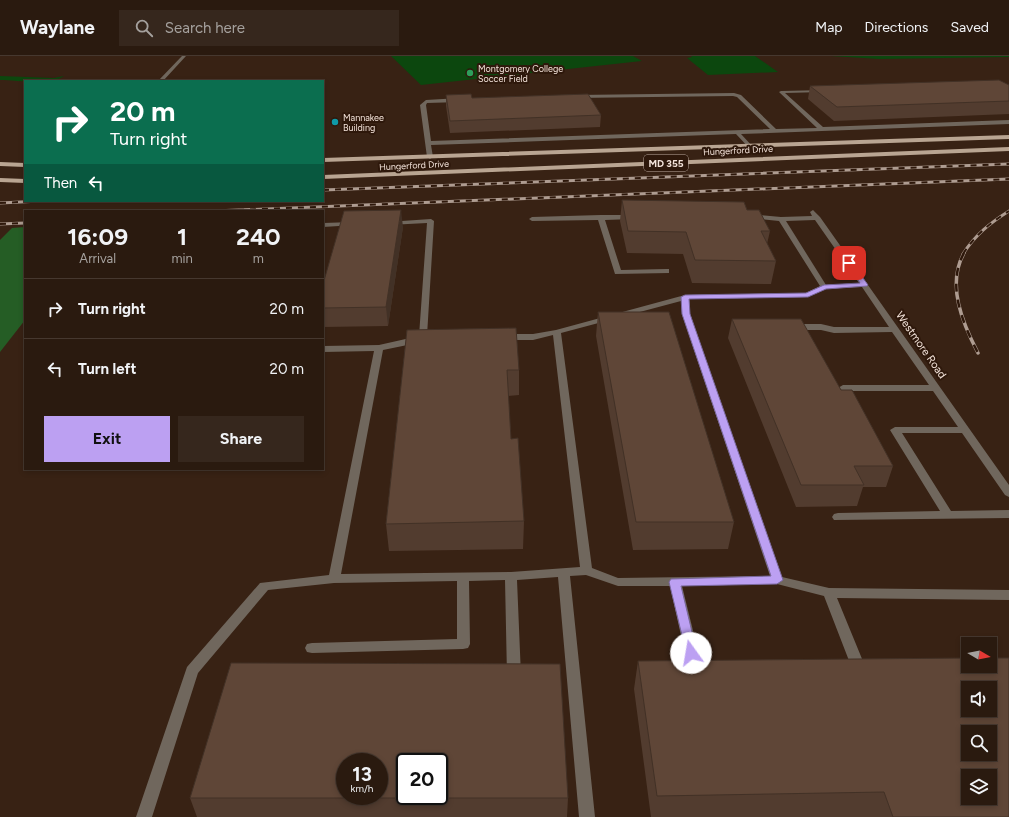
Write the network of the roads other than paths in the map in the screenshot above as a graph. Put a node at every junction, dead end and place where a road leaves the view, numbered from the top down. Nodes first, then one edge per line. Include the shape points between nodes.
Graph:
1 (184, 56) edge
2 (161, 80) edge
3 (828, 90) edge
4 (569, 97) edge
5 (466, 100) edge
6 (1009, 122) edge
7 (822, 129) junction
8 (775, 131) junction
9 (737, 132) junction
10 (1009, 137) edge
11 (428, 143) junction
12 (750, 147) junction
13 (1009, 149) edge
14 (430, 157) junction
15 (761, 158) junction
16 (324, 160) edge
17 (0, 164) edge
18 (24, 165) edge
19 (324, 177) edge
20 (0, 180) edge
21 (24, 181) edge
22 (738, 214) edge
23 (639, 217) edge
24 (601, 218) junction
25 (532, 219) dead end
26 (781, 219) junction
27 (377, 223) edge
28 (362, 224) edge
29 (324, 225) edge
30 (666, 271) dead end
31 (865, 285) junction
32 (824, 287) junction
33 (685, 297) junction
34 (784, 327) edge
35 (895, 329) junction
36 (557, 332) junction
37 (494, 337) edge
38 (422, 338) junction
39 (438, 338) edge
40 (379, 348) junction
41 (324, 349) edge
42 (843, 388) edge
43 (936, 388) junction
44 (964, 430) junction
45 (1009, 493) edge
46 (1009, 514) edge
47 (948, 515) junction
48 (838, 517) dead end
49 (586, 571) junction
50 (564, 572) junction
51 (511, 576) junction
52 (463, 577) junction
53 (334, 579) junction
54 (777, 580) junction
55 (675, 582) junction
56 (829, 593) junction
57 (1009, 594) edge
58 (312, 648) dead end
59 (695, 667) edge
60 (862, 676) edge
61 (514, 678) edge
62 (144, 817) edge
63 (587, 817) edge

1 - 2 street
3 - 7 street via 781,92
4 - 8 street via 734,94
5 - 11 street via 426,102 424,105
6 - 7 street
7 - 8 street
8 - 9 street
9 - 11 street
9 - 12 street
10 - 12 main road, Hungerford Drive / MD 355
11 - 14 street
12 - 14 main road, Hungerford Drive / MD 355
12 - 15 main road
13 - 15 main road, Hungerford Drive / MD 355
14 - 16 main road, Hungerford Drive / MD 355
15 - 19 main road, Hungerford Drive / MD 355
17 - 18 main road
20 - 21 main road
22 - 26 street
23 - 24 street
24 - 25 street
24 - 30 street via 618,272
26 - 31 street, Westmore Road via 815,215
26 - 32 street
27 - 38 street via 431,221
28 - 29 street
31 - 32 street
31 - 35 street, Westmore Road
32 - 33 street via 808,295
33 - 36 street
33 - 54 street via 686,314
34 - 35 street via 821,327 834,330
35 - 43 street, Westmore Road
36 - 37 street via 533,337
36 - 49 street
38 - 39 street
38 - 40 street
40 - 41 street
40 - 53 street
42 - 43 street
43 - 44 street, Westmore Road
44 - 45 street, Westmore Road
44 - 47 street via 895,430
46 - 47 street
47 - 48 street
49 - 50 street
49 - 55 street via 618,582
50 - 51 street
50 - 63 street
51 - 52 street
51 - 61 street
52 - 53 street
52 - 58 street via 463,644
53 - 62 street via 264,586 192,671
54 - 55 street
54 - 56 street
55 - 59 street
56 - 57 street
56 - 60 street

